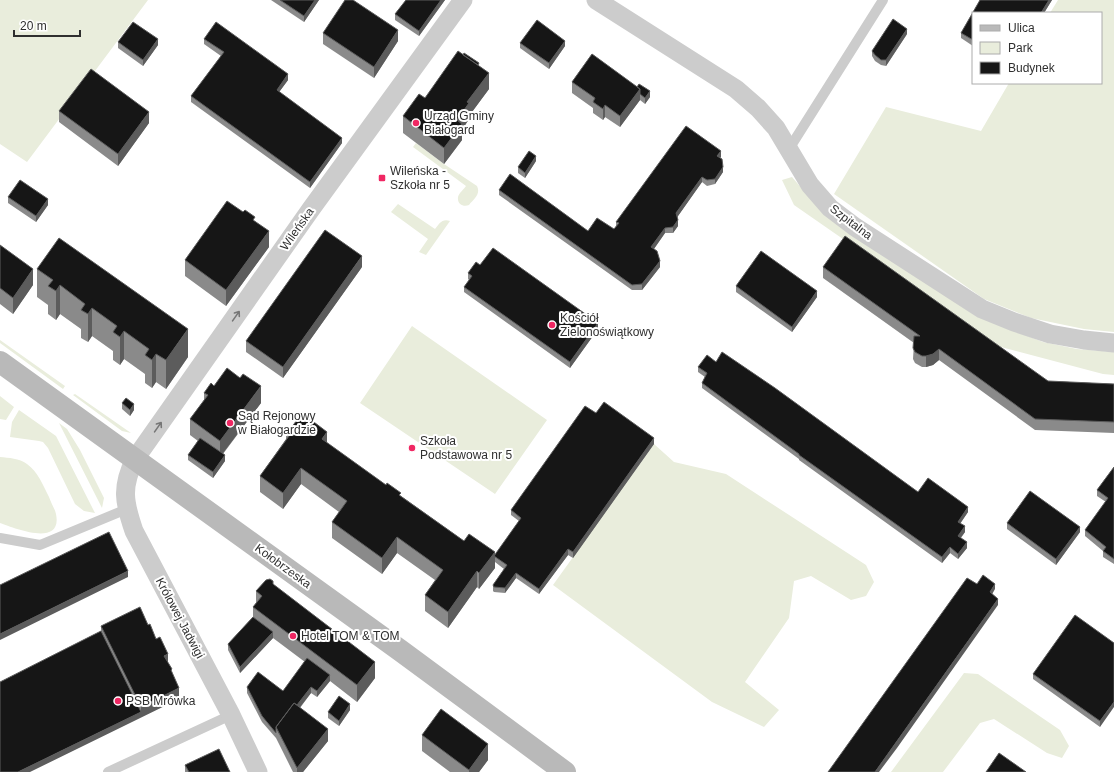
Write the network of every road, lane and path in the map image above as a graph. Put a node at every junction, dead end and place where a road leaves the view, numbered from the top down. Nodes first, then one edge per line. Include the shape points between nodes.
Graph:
1 (463, 0) edge
2 (596, 0) edge
3 (884, 0) edge
4 (789, 149) junction
5 (1114, 343) edge
6 (0, 362) edge
7 (135, 459) junction
8 (127, 509) junction
9 (0, 538) edge
10 (231, 715) junction
11 (108, 772) edge
12 (258, 772) edge
13 (565, 772) edge

7 -> 1 street, Wileńska via 311,208
2 - 4 street, Szpitalna via 736,89 776,128
3 - 4 lane
4 - 5 street, Szpitalna via 810,185 830,208 982,309 1050,334
6 - 7 main road, Kołobrzeska
7 - 8 street, Królowej Jadwigi via 126,481
7 - 13 main road, Kołobrzeska
8 - 9 lane via 40,545
8 - 10 street, Królowej Jadwigi via 134,531
10 - 11 lane
10 - 12 street, Królowej Jadwigi

